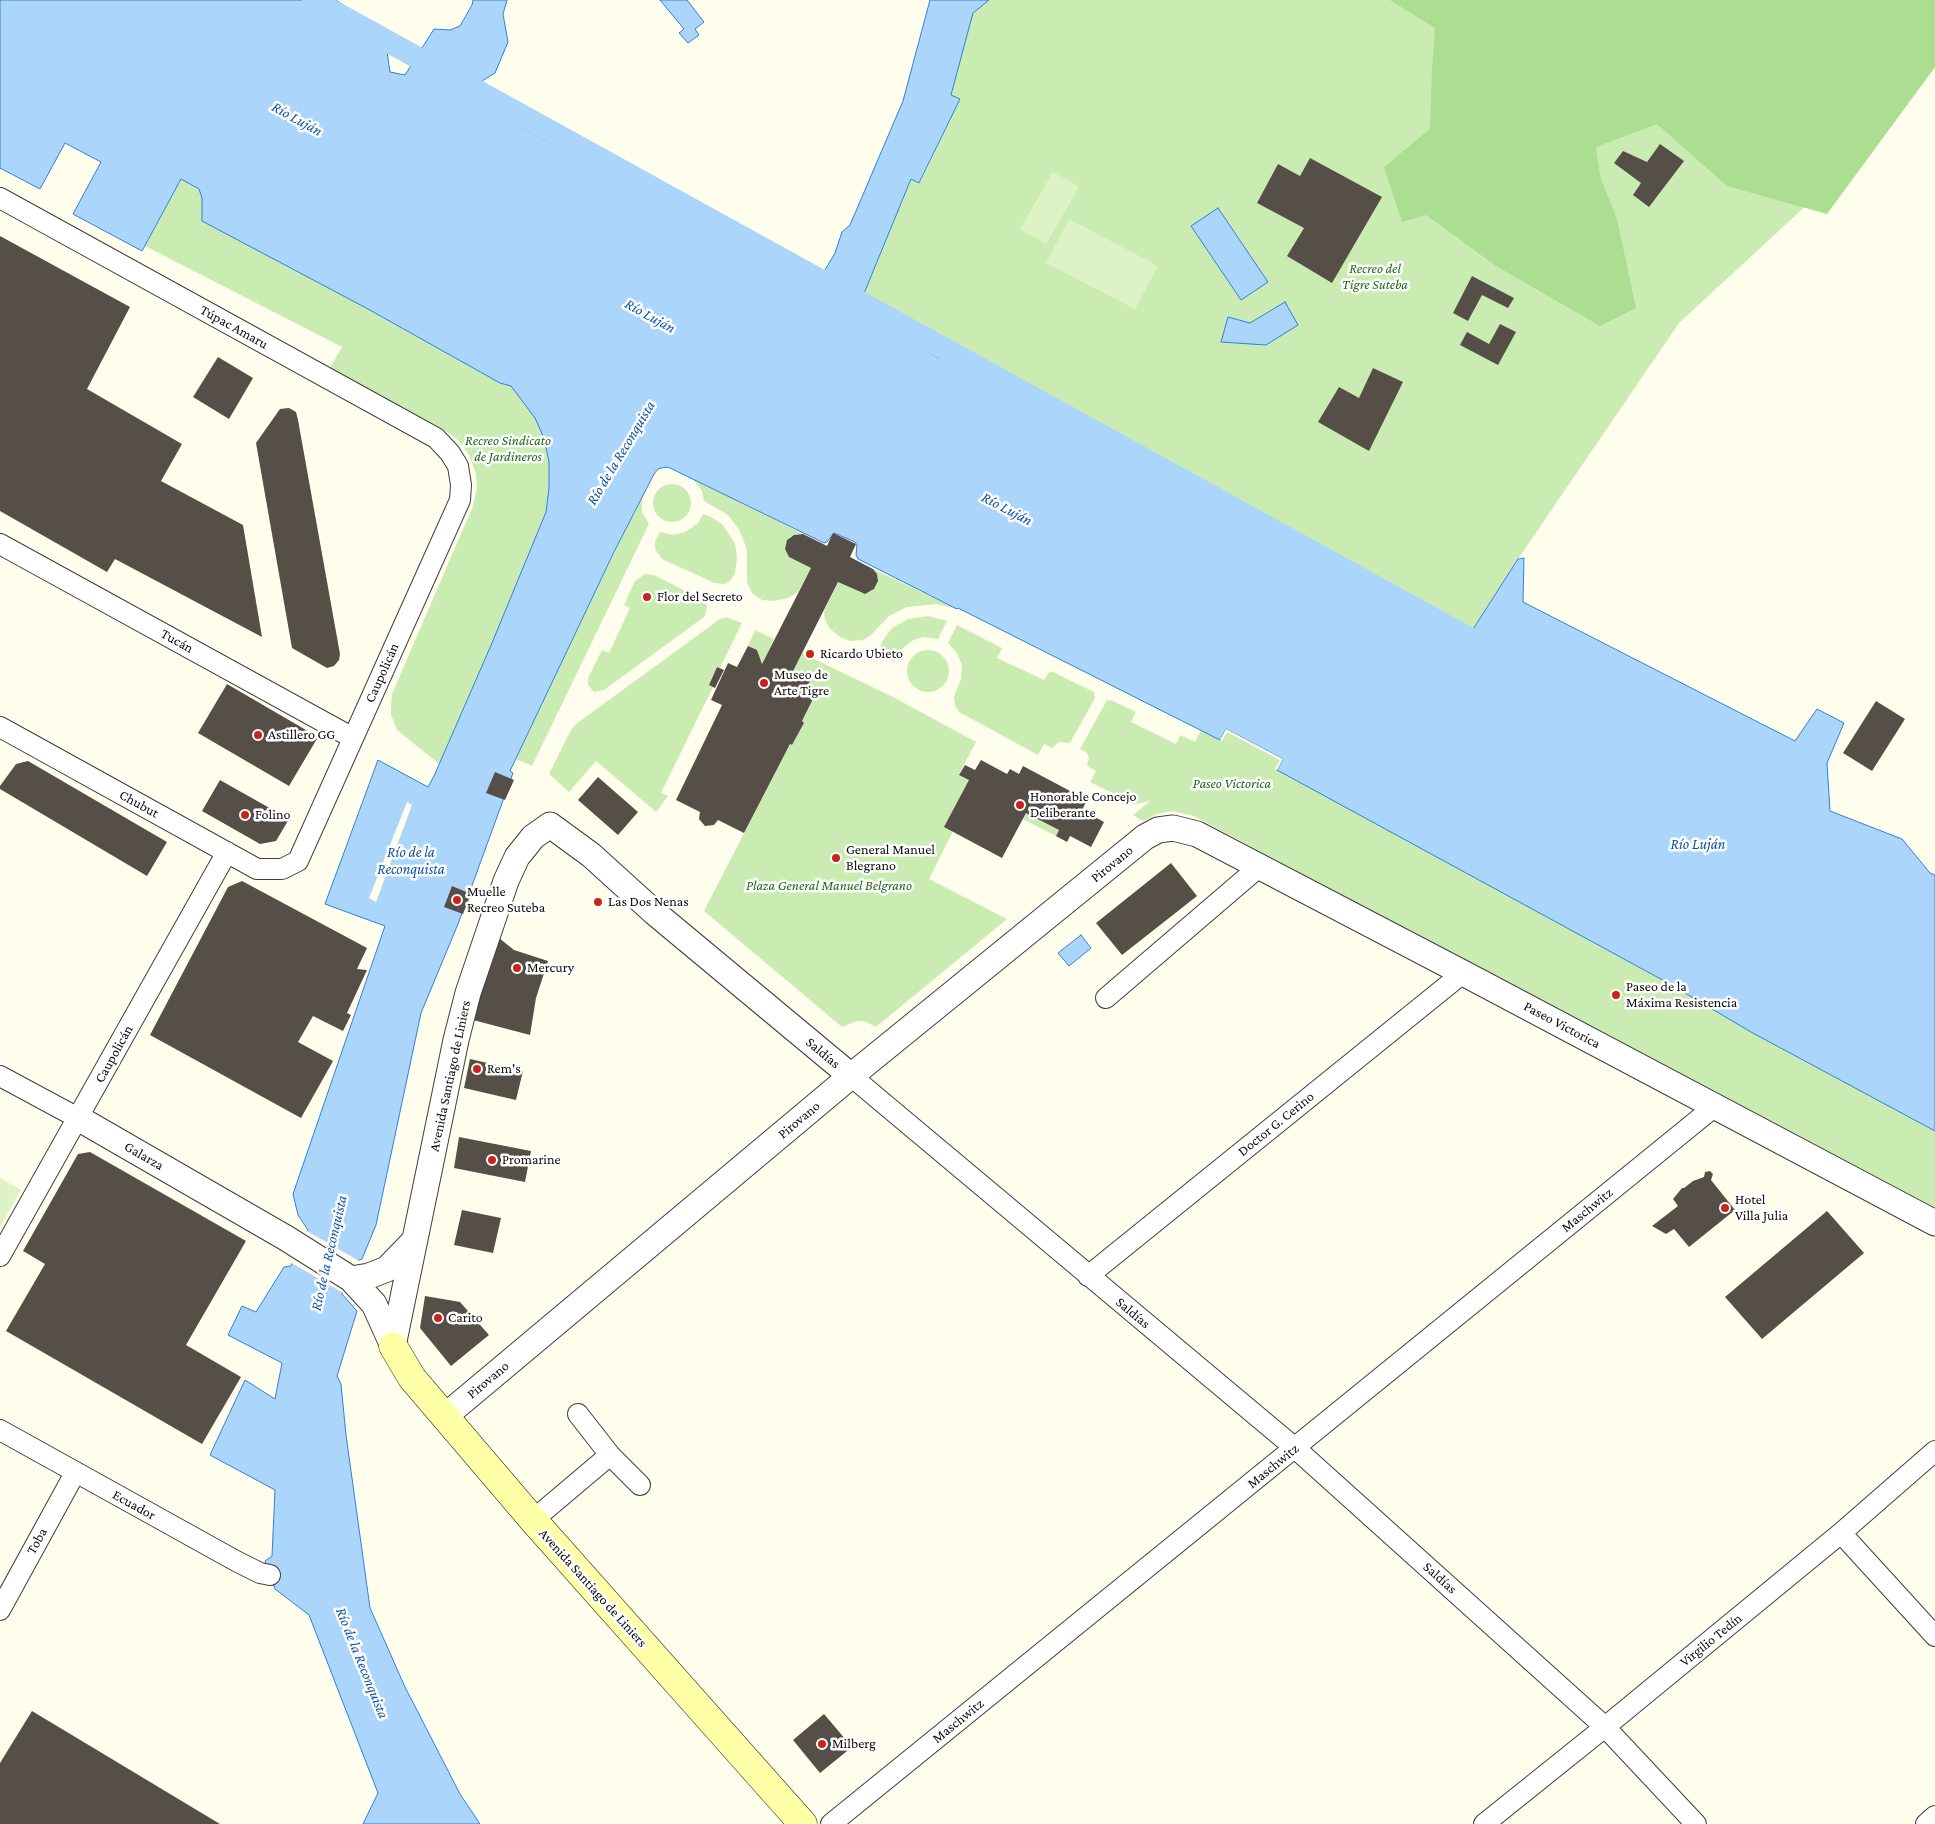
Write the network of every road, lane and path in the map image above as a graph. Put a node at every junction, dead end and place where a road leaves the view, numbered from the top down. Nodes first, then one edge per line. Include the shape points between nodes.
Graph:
1 (0, 198) edge
2 (458, 466) joint
3 (0, 544) edge
4 (0, 727) edge
5 (353, 738) junction
6 (550, 825) joint
7 (1158, 830) joint
8 (227, 852) junction
9 (1259, 867) junction
10 (282, 869) joint
11 (1463, 972) junction
12 (1106, 998) dead end
13 (0, 1076) edge
14 (851, 1076) junction
15 (1714, 1107) junction
16 (78, 1118) junction
17 (1935, 1223) edge
18 (415, 1240) junction
19 (0, 1256) edge
20 (1088, 1276) junction
21 (351, 1280) junction
22 (394, 1346) junction
23 (578, 1414) dead end
24 (444, 1417) junction
25 (0, 1430) edge
26 (1295, 1448) junction
27 (1935, 1451) edge
28 (610, 1455) junction
29 (75, 1473) junction
30 (640, 1485) dead end
31 (533, 1520) junction
32 (1841, 1533) junction
33 (270, 1575) dead end
34 (0, 1610) edge
35 (1935, 1636) edge
36 (1605, 1727) junction
37 (1935, 1816) edge
38 (803, 1824) edge
39 (831, 1824) edge
40 (1484, 1824) edge
41 (1696, 1824) edge
42 (1926, 1824) edge

1 - 2 street, Túpac Amaru via 436,438
2 - 5 street, Caupolicán via 460,500
3 - 5 street, Tucán
4 - 8 street, Chubut
5 - 10 street, Caupolicán via 298,861
6 - 14 street, Saldías via 591,855 655,913
6 - 18 street, Avenida Santiago de Liniers via 533,837 517,857 506,880 468,993
7 - 9 street, Paseo Victorica via 1173,828 1197,834
7 - 14 street, Pirovano
8 - 10 street, Chubut via 257,868
8 - 16 street, Caupolicán
9 - 11 street, Paseo Victorica
9 - 12 street
11 - 15 street, Paseo Victorica
11 - 20 street, Doctor G. Cerino
13 - 16 street, Galarza
14 - 20 street, Saldías
14 - 24 street, Pirovano
15 - 17 street, Paseo Victorica
15 - 26 street, Maschwitz
16 - 19 street, Caupolicán
16 - 21 street, Galarza via 286,1238
18 - 21 street via 387,1268
18 - 22 street, Avenida Santiago de Liniers
20 - 26 street, Saldías
21 - 22 street, Avenida Santiago de Liniers via 374,1304
22 - 24 main road, Avenida Santiago de Liniers via 412,1378
23 - 28 street
24 - 31 main road, Avenida Santiago de Liniers
25 - 29 street, Ecuador
26 - 36 street, Saldías
26 - 39 street, Maschwitz
27 - 32 street, Virgilio Tedín
28 - 30 street
28 - 31 street
29 - 33 street, Ecuador via 252,1569
29 - 34 street, Toba
31 - 38 main road, Avenida Santiago de Liniers
32 - 35 street
32 - 36 street, Virgilio Tedín
36 - 40 street, Virgilio Tedín
36 - 41 street, Saldías
37 - 42 street

